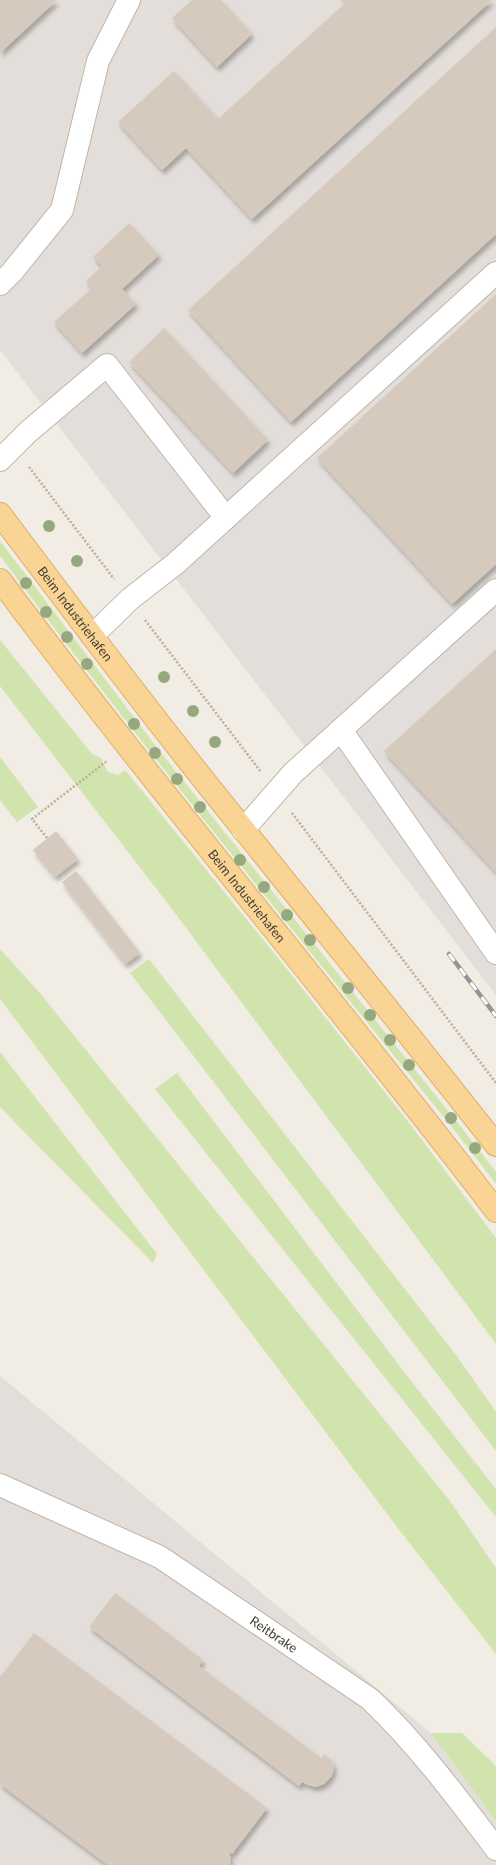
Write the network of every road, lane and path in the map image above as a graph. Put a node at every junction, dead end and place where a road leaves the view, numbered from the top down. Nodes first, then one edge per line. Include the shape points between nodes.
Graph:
1 (129, 0) edge
2 (496, 273) edge
3 (0, 284) edge
4 (6, 453) edge
5 (0, 514) edge
6 (226, 518) junction
7 (0, 580) edge
8 (496, 590) edge
9 (130, 599) junction
10 (92, 636) junction
11 (341, 730) junction
12 (105, 762) dead end
13 (276, 792) junction
14 (244, 830) junction
15 (47, 838) dead end
16 (496, 953) edge
17 (496, 1082) edge
18 (496, 1145) edge
19 (496, 1211) edge
20 (0, 1485) edge
21 (496, 1849) edge

1 - 3 street via 98,61 62,210
2 - 6 street
4 - 6 street via 107,365
4 - 9 path
5 - 10 main road, Beim Industriehafen
6 - 9 street via 175,564
7 - 19 main road, Beim Industriehafen via 126,746 390,1074
8 - 11 street
9 - 10 street
9 - 13 path
10 - 14 main road, Beim Industriehafen
11 - 13 street via 293,773
11 - 16 street
12 - 15 path via 32,819
13 - 14 street
13 - 17 path
14 - 18 main road, Beim Industriehafen
20 - 21 street, Reitbrake via 160,1557 370,1699 396,1723 441,1775

